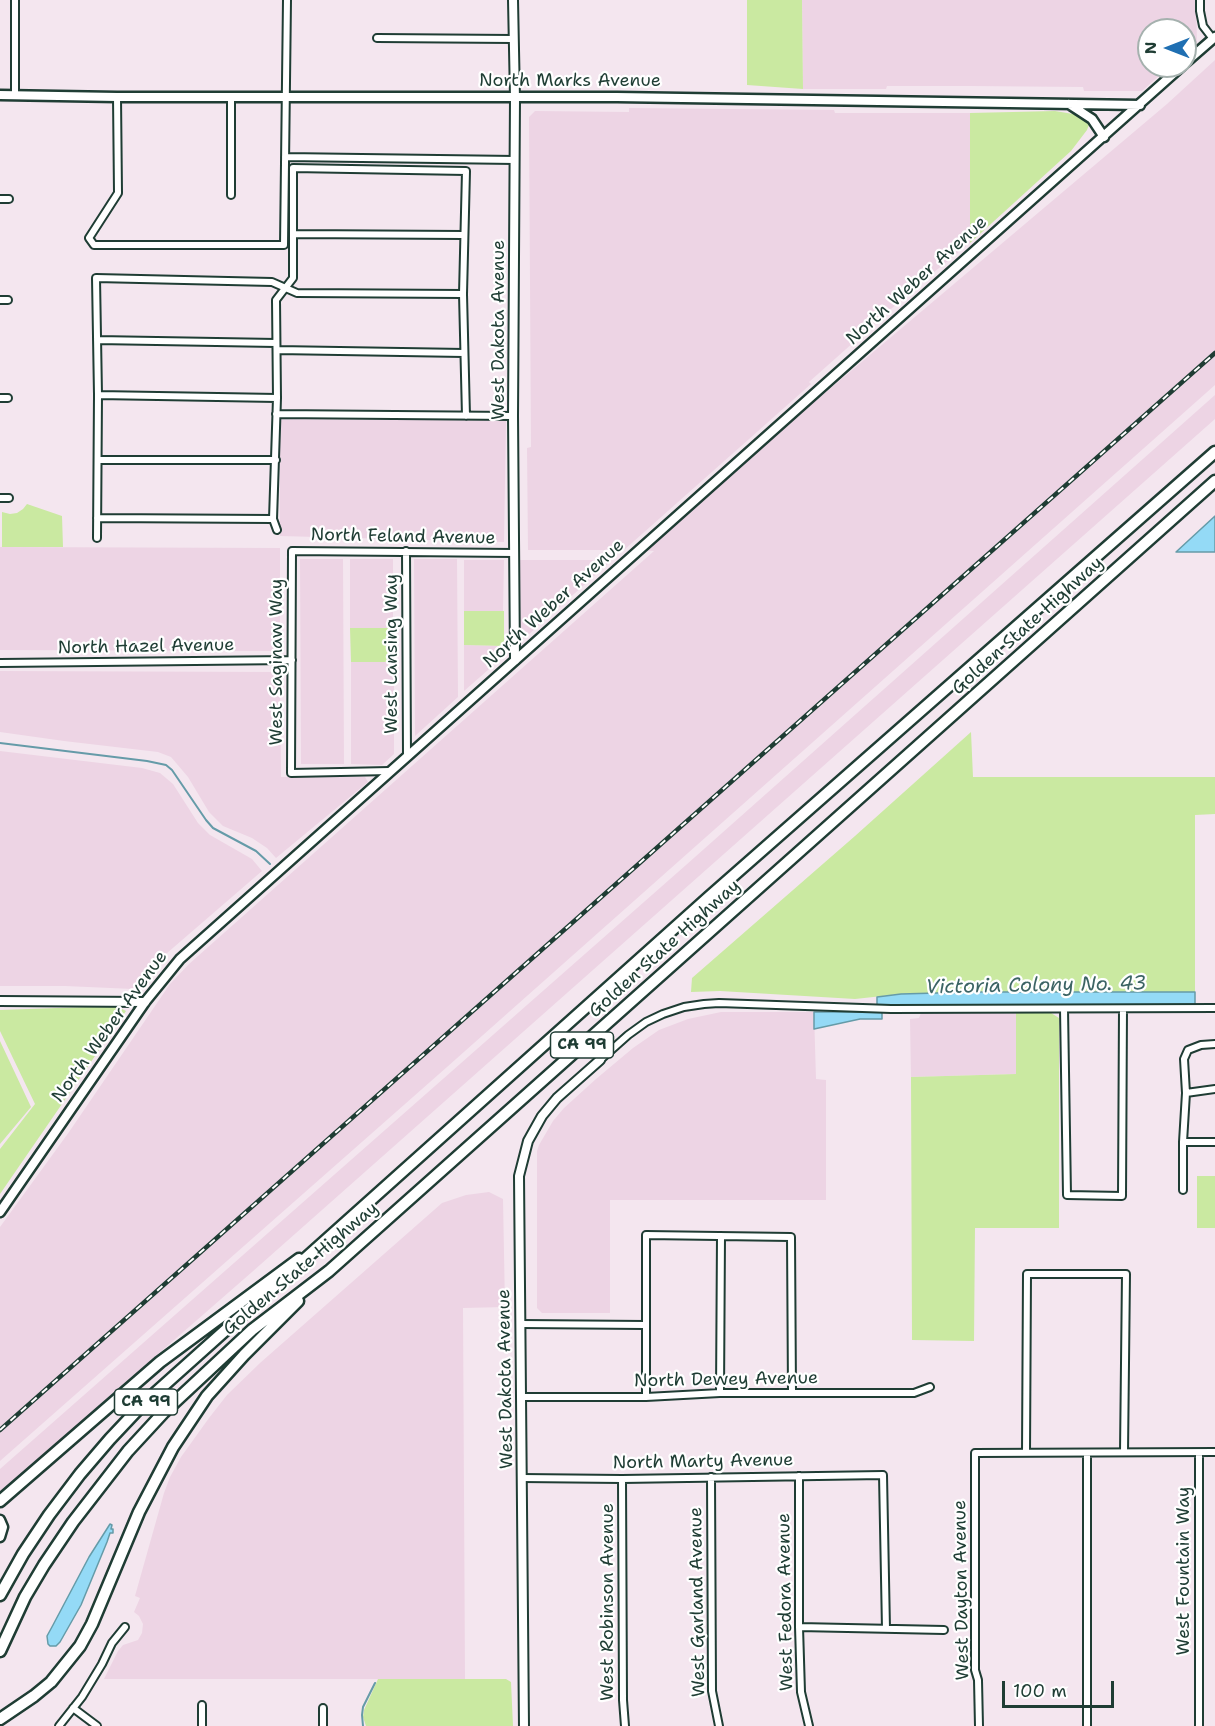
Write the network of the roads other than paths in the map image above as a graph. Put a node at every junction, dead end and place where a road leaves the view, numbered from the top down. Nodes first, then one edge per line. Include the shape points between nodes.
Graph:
1 (15, 0) edge
2 (287, 0) edge
3 (513, 0) edge
4 (1200, 0) edge
5 (377, 38) dead end
6 (1214, 38) edge
7 (513, 39) junction
8 (1197, 53) edge
9 (1169, 78) edge
10 (0, 95) edge
11 (15, 95) junction
12 (117, 97) junction
13 (231, 97) junction
14 (285, 97) junction
15 (515, 98) junction
16 (1069, 104) junction
17 (1140, 105) junction
18 (1104, 136) junction
19 (285, 157) junction
20 (515, 160) junction
21 (231, 195) dead end
22 (0, 199) edge
23 (9, 199) dead end
24 (293, 234) junction
25 (464, 235) junction
26 (284, 287) junction
27 (463, 294) junction
28 (0, 300) edge
29 (8, 300) dead end
30 (97, 340) junction
31 (277, 346) junction
32 (464, 353) junction
33 (98, 395) junction
34 (0, 398) edge
35 (8, 398) dead end
36 (277, 398) junction
37 (276, 414) junction
38 (466, 416) junction
39 (513, 416) junction
40 (1215, 452) edge
41 (98, 460) junction
42 (276, 460) junction
43 (1215, 481) edge
44 (0, 498) edge
45 (9, 498) dead end
46 (97, 518) junction
47 (273, 519) junction
48 (277, 530) dead end
49 (97, 538) dead end
50 (292, 550) joint
51 (406, 551) junction
52 (514, 553) junction
53 (292, 660) junction
54 (515, 660) junction
55 (0, 663) edge
56 (407, 756) junction
57 (390, 771) junction
58 (0, 1000) edge
59 (145, 1002) junction
60 (1215, 1008) edge
61 (1064, 1009) junction
62 (1123, 1009) junction
63 (1215, 1044) edge
64 (600, 1060) joint
65 (1215, 1089) edge
66 (1186, 1093) junction
67 (1183, 1142) junction
68 (1215, 1142) edge
69 (1183, 1190) dead end
70 (0, 1212) edge
71 (721, 1236) junction
72 (327, 1240) junction
73 (329, 1271) junction
74 (521, 1324) junction
75 (645, 1326) junction
76 (930, 1387) dead end
77 (720, 1393) junction
78 (792, 1393) junction
79 (521, 1397) junction
80 (646, 1397) junction
81 (1124, 1452) junction
82 (1215, 1452) edge
83 (1026, 1453) junction
84 (1087, 1453) junction
85 (1199, 1453) junction
86 (799, 1476) junction
87 (711, 1477) junction
88 (522, 1478) junction
89 (622, 1479) junction
90 (0, 1501) edge
91 (0, 1520) edge
92 (0, 1537) edge
93 (0, 1595) edge
94 (125, 1627) dead end
95 (799, 1627) junction
96 (886, 1629) junction
97 (944, 1630) dead end
98 (0, 1651) edge
99 (202, 1705) dead end
100 (73, 1708) junction
101 (322, 1708) dead end
102 (2, 1718) edge
103 (59, 1726) edge
104 (96, 1726) edge
105 (202, 1726) edge
106 (323, 1726) edge
107 (524, 1726) edge
108 (625, 1726) edge
109 (719, 1726) edge
110 (809, 1726) edge
111 (979, 1726) edge
112 (1088, 1726) edge
113 (1199, 1726) edge

1 - 11 street
2 - 14 street
3 - 7 street, West Dakota Avenue
4 - 6 street via 1203,26
5 - 7 street
6 - 8 main road, North Weber Avenue
7 - 15 street, West Dakota Avenue
9 - 17 main road, North Weber Avenue
10 - 11 main road, North Marks Avenue
11 - 12 main road, North Marks Avenue
12 - 13 main road, North Marks Avenue
12 - 19 street via 118,193 89,238 94,245 284,245
13 - 14 main road, North Marks Avenue
13 - 21 street
14 - 15 main road, North Marks Avenue
14 - 19 street
15 - 16 main road, North Marks Avenue
15 - 20 street, West Dakota Avenue
16 - 17 main road, North Marks Avenue
16 - 18 main road via 1092,119
17 - 18 main road, North Weber Avenue
18 - 54 main road, North Weber Avenue
19 - 20 street
20 - 39 street, West Dakota Avenue
22 - 23 street
24 - 25 street
24 - 25 street via 293,168 466,171
24 - 26 street via 293,278
25 - 27 street
26 - 27 street via 297,293
26 - 30 street via 272,282 96,278
26 - 31 street via 276,300
27 - 32 street
28 - 29 street
30 - 31 street
30 - 33 street
31 - 32 street
31 - 36 street
32 - 38 street
33 - 36 street
33 - 41 street
34 - 35 street
36 - 37 street
37 - 38 street
37 - 42 street
38 - 39 street
39 - 52 street, West Dakota Avenue
40 - 72 highway, Golden State Highway / CA 99 via 709,897
41 - 42 street
41 - 46 street
42 - 47 street
43 - 73 highway, Golden State Highway / CA 99
44 - 45 street
46 - 47 street
46 - 49 street
47 - 48 street
50 - 51 street, North Feland Avenue
50 - 53 street, West Saginaw Way
51 - 52 street, North Feland Avenue
51 - 56 street, West Lansing Way
52 - 54 street, West Dakota Avenue
53 - 55 street, North Hazel Avenue
53 - 57 street, West Saginaw Way via 291,773
54 - 56 main road, North Weber Avenue
56 - 57 main road, North Weber Avenue
57 - 59 main road, North Weber Avenue via 187,952
58 - 59 street
59 - 70 main road, North Weber Avenue
60 - 62 street
61 - 62 street
61 - 62 street via 1067,1195 1122,1196
61 - 64 street via 704,1004 684,1007 646,1022
63 - 66 street via 1188,1050 1184,1059
64 - 74 street, West Dakota Avenue via 542,1116 523,1156 519,1176
65 - 66 street
66 - 67 street
67 - 68 street
67 - 69 street
71 - 75 street via 646,1235
71 - 77 street
71 - 78 street via 790,1237
72 - 90 highway via 160,1362
72 - 93 highway, Golden State Highway / CA 99 via 152,1396 110,1439 49,1515
73 - 98 highway, Golden State Highway / CA 99 via 252,1330 164,1412 129,1451 44,1565
73 - 102 highway via 244,1355 201,1405 172,1447 150,1490 80,1646 51,1682
74 - 75 street
74 - 79 street, West Dakota Avenue
75 - 80 street
76 - 78 street, North Dewey Avenue via 914,1392
77 - 78 street, North Dewey Avenue
77 - 80 street, North Dewey Avenue
79 - 80 street, North Dewey Avenue
79 - 88 street, West Dakota Avenue
81 - 83 street via 1126,1274 1027,1274
81 - 84 street
81 - 85 street
82 - 85 street
83 - 84 street
83 - 111 street, West Dayton Avenue via 975,1453 975,1670
84 - 112 street
85 - 113 street, West Fountain Way
86 - 87 street, North Marty Avenue
86 - 95 street, West Fedora Avenue
86 - 96 street, North Marty Avenue via 884,1475
87 - 89 street, North Marty Avenue
87 - 109 street, West Garland Avenue via 712,1690
88 - 89 street, North Marty Avenue
88 - 107 street, West Dakota Avenue
89 - 108 street, West Robinson Avenue
91 - 92 main road
94 - 100 street
95 - 96 street
95 - 110 street, West Fedora Avenue via 801,1692
96 - 97 street
99 - 105 street
100 - 103 street
100 - 104 street
101 - 106 street

